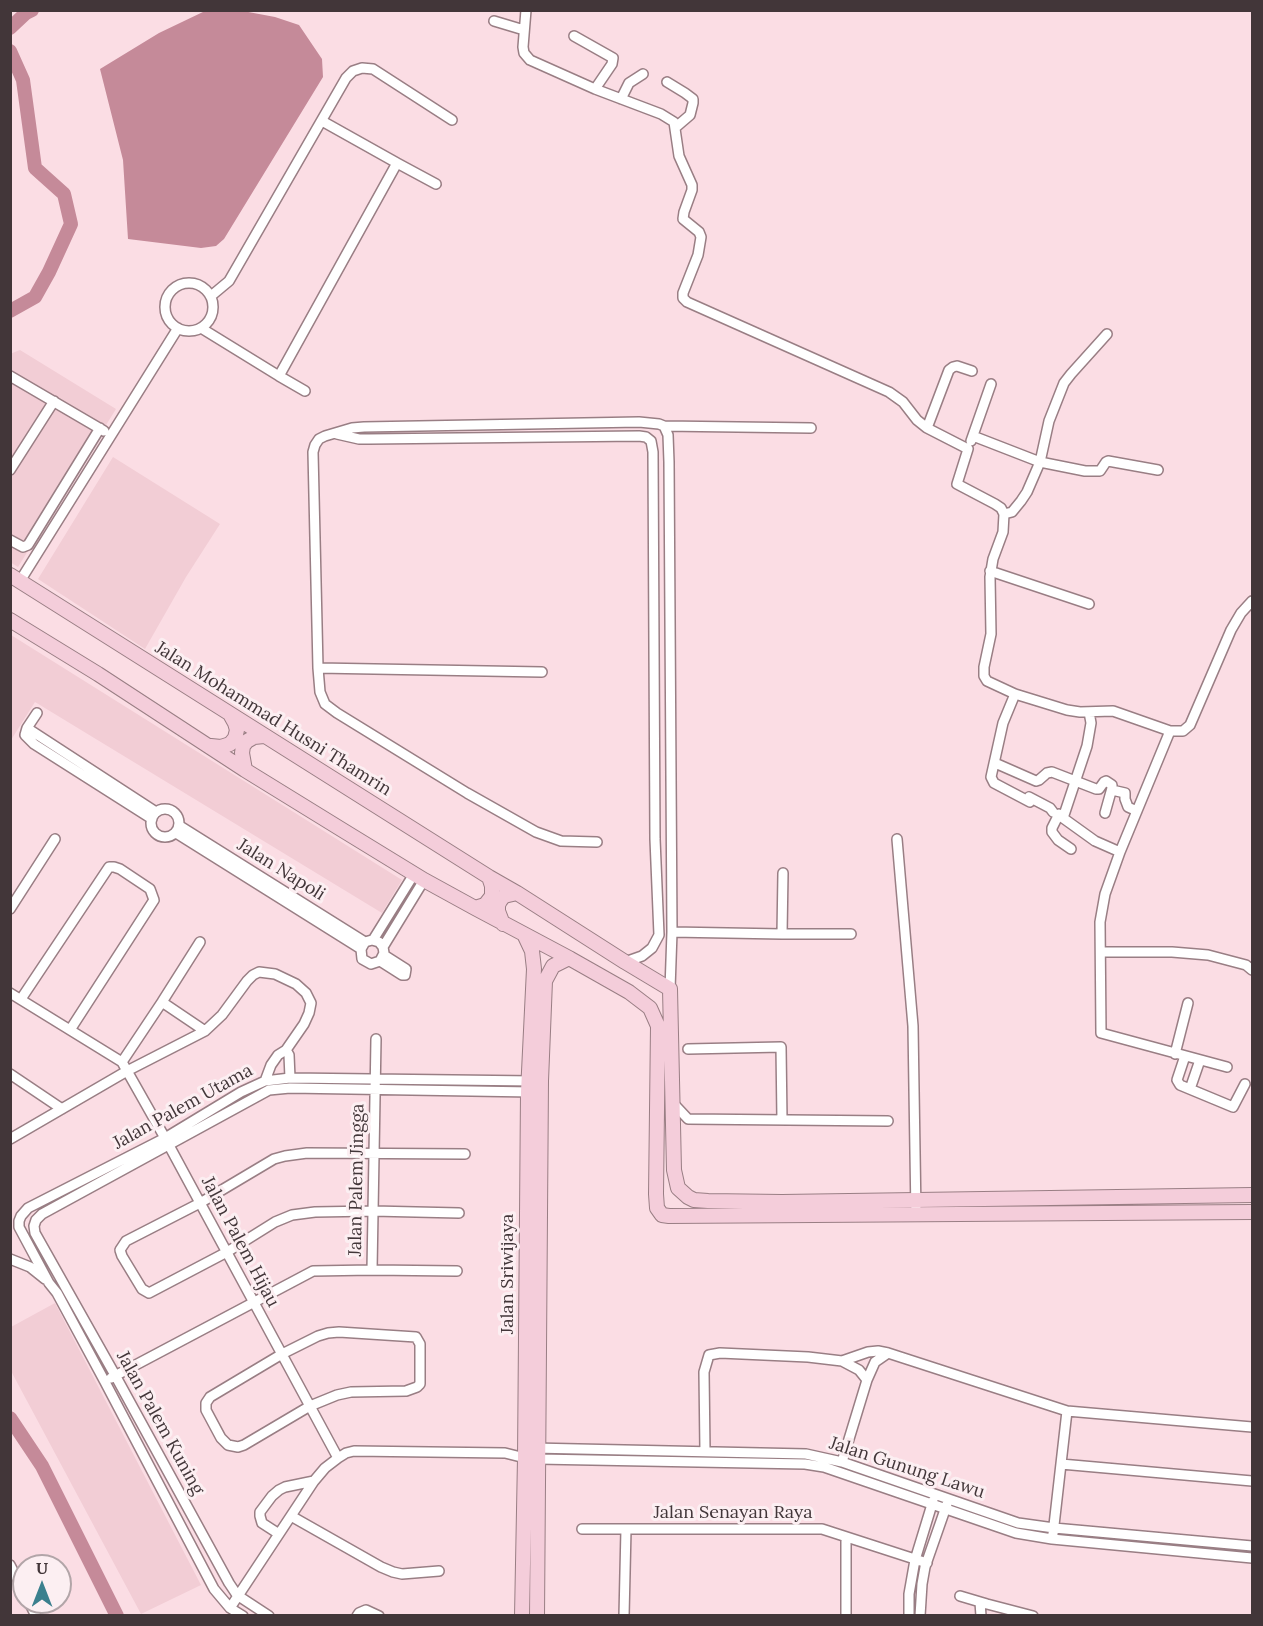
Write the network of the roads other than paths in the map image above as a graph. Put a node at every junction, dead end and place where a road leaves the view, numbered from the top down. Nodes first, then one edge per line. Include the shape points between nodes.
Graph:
1 (526, 10) edge
2 (494, 21) dead end
3 (524, 30) junction
4 (574, 36) dead end
5 (643, 74) dead end
6 (667, 82) dead end
7 (595, 88) junction
8 (621, 99) junction
9 (452, 120) dead end
10 (322, 121) junction
11 (676, 127) junction
12 (397, 163) junction
13 (436, 184) dead end
14 (211, 296) junction
15 (201, 327) junction
16 (178, 328) junction
17 (1107, 334) dead end
18 (972, 371) dead end
19 (10, 376) edge
20 (279, 376) junction
21 (991, 384) dead end
22 (305, 391) dead end
23 (54, 401) junction
24 (664, 426) junction
25 (100, 428) junction
26 (811, 428) dead end
27 (927, 428) junction
28 (334, 433) junction
29 (111, 435) junction
30 (973, 436) junction
31 (968, 449) junction
32 (1040, 462) junction
33 (10, 470) edge
34 (1158, 470) dead end
35 (1004, 514) junction
36 (10, 540) edge
37 (990, 571) junction
38 (15, 578) edge
39 (1252, 601) edge
40 (1089, 604) dead end
41 (10, 620) edge
42 (318, 668) junction
43 (542, 672) dead end
44 (654, 680) junction
45 (671, 681) junction
46 (1015, 694) junction
47 (1089, 712) junction
48 (229, 713) junction
49 (37, 714) dead end
50 (1170, 731) junction
51 (264, 736) junction
52 (209, 746) junction
53 (995, 763) junction
54 (245, 770) junction
55 (1076, 780) junction
56 (1112, 790) junction
57 (1137, 812) junction
58 (1106, 813) dead end
59 (1056, 814) junction
60 (154, 815) junction
61 (178, 829) junction
62 (55, 839) dead end
63 (897, 839) dead end
64 (597, 842) dead end
65 (1071, 849) dead end
66 (1120, 852) junction
67 (783, 873) dead end
68 (419, 877) junction
69 (489, 877) junction
70 (518, 893) junction
71 (11, 907) edge
72 (475, 908) junction
73 (503, 924) junction
74 (672, 932) junction
75 (524, 934) junction
76 (782, 934) junction
77 (850, 934) dead end
78 (200, 942) dead end
79 (366, 944) junction
80 (1101, 952) junction
81 (382, 954) junction
82 (569, 958) junction
83 (625, 962) junction
84 (1252, 970) edge
85 (670, 989) junction
86 (10, 993) edge
87 (21, 999) junction
88 (162, 1002) junction
89 (1188, 1003) dead end
90 (70, 1030) junction
91 (205, 1030) junction
92 (376, 1039) dead end
93 (688, 1049) dead end
94 (286, 1050) junction
95 (1180, 1055) junction
96 (1200, 1060) junction
97 (122, 1062) junction
98 (1227, 1067) dead end
99 (127, 1071) junction
100 (10, 1074) edge
101 (290, 1078) junction
102 (375, 1080) junction
103 (265, 1081) junction
104 (1245, 1084) dead end
105 (530, 1087) junction
106 (1190, 1089) junction
107 (375, 1090) junction
108 (673, 1103) junction
109 (62, 1109) junction
110 (782, 1120) junction
111 (888, 1121) dead end
112 (11, 1137) edge
113 (167, 1142) junction
114 (374, 1154) junction
115 (465, 1154) dead end
116 (684, 1195) junction
117 (1252, 1195) edge
118 (916, 1199) junction
119 (200, 1203) junction
120 (373, 1211) junction
121 (459, 1212) dead end
122 (1252, 1212) edge
123 (916, 1215) junction
124 (669, 1216) junction
125 (17, 1220) edge
126 (35, 1233) joint
127 (227, 1252) junction
128 (10, 1259) edge
129 (372, 1270) junction
130 (457, 1271) dead end
131 (49, 1283) junction
132 (254, 1302) junction
133 (888, 1353) junction
134 (282, 1354) junction
135 (842, 1361) junction
136 (115, 1375) junction
137 (867, 1380) junction
138 (105, 1382) junction
139 (310, 1406) junction
140 (1067, 1411) junction
141 (1252, 1427) edge
142 (705, 1451) junction
143 (537, 1454) junction
144 (338, 1458) junction
145 (842, 1462) junction
146 (1061, 1464) junction
147 (314, 1481) junction
148 (1252, 1481) edge
149 (936, 1494) junction
150 (949, 1499) junction
151 (932, 1505) junction
152 (945, 1510) junction
153 (291, 1516) junction
154 (1054, 1528) junction
155 (582, 1529) dead end
156 (626, 1529) junction
157 (279, 1534) junction
158 (846, 1538) junction
159 (1052, 1539) junction
160 (1252, 1546) edge
161 (1252, 1558) edge
162 (915, 1560) junction
163 (927, 1563) junction
164 (439, 1571) dead end
165 (237, 1595) junction
166 (960, 1596) dead end
167 (980, 1602) junction
168 (230, 1608) junction
169 (243, 1616) edge
170 (269, 1616) edge
171 (357, 1616) edge
172 (379, 1616) edge
173 (522, 1616) edge
174 (537, 1616) edge
175 (624, 1616) edge
176 (846, 1616) edge
177 (909, 1616) edge
178 (920, 1616) edge
179 (981, 1616) edge
180 (1033, 1616) edge

1 - 3 street
2 - 3 street
3 - 7 street via 526,57
4 - 7 street via 613,58
5 - 8 street via 629,83
6 - 11 street via 693,99 690,115
7 - 8 street
8 - 11 street via 667,116
9 - 10 street via 380,73 358,68 350,73
10 - 12 street
10 - 14 street via 229,281
11 - 27 street via 679,156 692,184 683,219 699,232 701,239 683,291 684,299 694,307 889,392
12 - 13 street
12 - 20 street
14 - 15 street via 211,317
14 - 16 street via 191,282 175,286 164,308
15 - 16 street via 189,331
15 - 20 street
16 - 29 street
17 - 32 street via 1064,383 1049,421
18 - 27 street via 957,366 949,370
19 - 23 street
20 - 22 street
21 - 30 street
23 - 25 street
23 - 33 street
24 - 26 street
24 - 28 street via 639,422 364,427
24 - 45 street via 669,462
25 - 29 street
25 - 36 street via 28,545 23,547
27 - 31 street
28 - 42 street via 319,439 314,452
28 - 44 street via 369,439 650,439
29 - 38 street
30 - 31 street
30 - 32 street
31 - 35 street via 957,484 995,504
32 - 34 street via 1094,471 1101,470 1108,461
32 - 35 street via 1021,501 1012,512
35 - 37 street via 1003,532
37 - 40 street
37 - 46 street via 991,634 984,676
38 - 48 street, Jalan Mohammad Husni Thamrin
39 - 50 street via 1230,630 1188,728
41 - 52 street
42 - 43 street
42 - 64 street via 321,696 336,713 536,832 561,841
44 - 45 street
44 - 83 street via 659,935 642,957
45 - 74 street
46 - 47 street via 1067,710
46 - 53 street
47 - 50 street via 1113,711
47 - 55 street via 1087,746
48 - 51 street, Jalan Mohammad Husni Thamrin
48 - 52 street via 237,730 235,738 221,747
49 - 60 street, Jalan Napoli via 25,735 34,744
50 - 57 street
51 - 54 street via 254,737 243,746
51 - 69 street, Jalan Mohammad Husni Thamrin
52 - 54 street
53 - 55 street via 1034,780 1052,772
53 - 59 street via 990,775 994,783 1028,801 1029,797
54 - 68 street
55 - 56 street via 1096,789 1106,781
55 - 59 street
56 - 57 street via 1125,793 1128,807
56 - 58 street
57 - 66 street
59 - 65 street via 1051,831
59 - 66 street via 1095,841
60 - 61 street, Jalan Napoli via 161,809 174,812 179,818
60 - 61 street, Jalan Napoli via 152,828 157,835 168,837
61 - 79 street, Jalan Napoli
62 - 71 street
63 - 118 street via 913,1026
66 - 80 street via 1101,909
67 - 76 street
68 - 72 street
68 - 79 street
68 - 81 street
69 - 70 street, Jalan Mohammad Husni Thamrin
69 - 72 street via 492,896 485,905
70 - 73 street via 504,896 498,905
70 - 83 street, Jalan Mohammad Husni Thamrin
72 - 73 street
73 - 75 street
74 - 76 street
74 - 85 street
75 - 82 street
75 - 105 street, Jalan Sriwijaya via 532,951 534,969
76 - 77 street
78 - 88 street
79 - 81 street, Jalan Napoli via 379,942
79 - 81 street, Jalan Napoli via 361,957 365,962 373,964
80 - 84 street via 1208,956
80 - 95 street via 1101,1034
82 - 105 street, Jalan Sriwijaya via 553,966 545,981
82 - 124 street via 650,1008 658,1026 656,1201 659,1213
83 - 85 street, Jalan Mohammad Husni Thamrin
85 - 108 street
86 - 87 street
87 - 90 street
87 - 90 street via 109,867 120,869 150,889 153,903
88 - 91 street
88 - 97 street
89 - 95 street
90 - 97 street
91 - 94 street via 253,975 275,974 296,984 311,1003
91 - 99 street
92 - 102 street
93 - 110 street via 781,1047
94 - 101 street
94 - 103 street via 271,1065
95 - 96 street
95 - 106 street via 1177,1080
96 - 98 street
96 - 106 street
97 - 99 street, Jalan Palem Hijau
99 - 109 street
99 - 113 street, Jalan Palem Hijau
100 - 109 street
101 - 102 street, Jalan Palem Utama
101 - 103 street, Jalan Palem Utama
102 - 105 street, Jalan Palem Utama
102 - 107 street
103 - 113 street, Jalan Palem Utama via 241,1092
104 - 106 street via 1233,1107
105 - 107 street, Jalan Palem Utama
105 - 143 street, Jalan Sriwijaya
107 - 113 street, Jalan Palem Utama via 268,1090
107 - 114 street, Jalan Palem Jingga
108 - 110 street via 687,1119
108 - 116 street via 674,1170
109 - 112 street
110 - 111 street
113 - 119 street, Jalan Palem Hijau
113 - 125 street, Jalan Palem Utama via 28,1208
113 - 126 street, Jalan Palem Utama via 42,1214 36,1220
114 - 115 street
114 - 119 street via 285,1156
114 - 120 street, Jalan Palem Jingga
116 - 118 street via 708,1201
116 - 124 street
117 - 118 street
118 - 123 street
119 - 127 street, Jalan Palem Hijau
119 - 127 street via 126,1241 120,1250 122,1256 142,1289 149,1293
120 - 121 street
120 - 127 street via 292,1215
120 - 129 street, Jalan Palem Jingga
122 - 123 street
123 - 124 street
125 - 131 street, Jalan Palem Kuning
126 - 136 street, Jalan Palem Kuning
127 - 132 street, Jalan Palem Hijau
128 - 131 street, Jalan Palem Kuning via 30,1267
129 - 130 street
129 - 132 street via 313,1271
131 - 138 street, Jalan Palem Kuning
132 - 134 street, Jalan Palem Hijau
132 - 136 street
133 - 135 street via 868,1352
133 - 137 street via 875,1362
133 - 140 street
134 - 139 street, Jalan Palem Hijau
134 - 139 street via 210,1397 206,1410 221,1438 238,1448
134 - 139 street via 328,1333 411,1336 419,1340 417,1388 351,1392
135 - 137 street via 859,1370
135 - 142 street via 710,1355 704,1372
136 - 138 street
136 - 165 street, Jalan Palem Kuning
137 - 145 street
138 - 168 street, Jalan Palem Kuning via 214,1589
139 - 144 street, Jalan Palem Hijau
140 - 141 street
140 - 146 street
142 - 143 street, Jalan Gunung Lawu
142 - 145 street, Jalan Gunung Lawu via 806,1454
143 - 144 street via 354,1451
143 - 151 street, Jalan Gunung Lawu via 805,1464
143 - 173 street, Jalan Sriwijaya
143 - 174 street, Jalan Sriwijaya
144 - 147 street
145 - 149 street, Jalan Gunung Lawu
146 - 148 street
146 - 154 street
147 - 153 street
147 - 157 street via 279,1490 260,1512 262,1523
149 - 150 street, Jalan Gunung Lawu
149 - 151 street
150 - 152 street
150 - 154 street, Jalan Gunung Lawu via 1018,1523
151 - 152 street, Jalan Gunung Lawu
151 - 162 street
152 - 159 street, Jalan Gunung Lawu via 1016,1533
152 - 163 street
153 - 157 street
153 - 164 street via 393,1572
154 - 159 street
154 - 160 street, Jalan Gunung Lawu
155 - 156 street, Jalan Senayan Raya
156 - 158 street, Jalan Senayan Raya via 822,1529
156 - 175 street
157 - 165 street
158 - 162 street, Jalan Senayan Raya
158 - 176 street
159 - 161 street, Jalan Gunung Lawu
162 - 163 street, Jalan Senayan Raya
162 - 177 street
163 - 178 street
165 - 168 street
165 - 170 street, Jalan Palem Kuning
166 - 167 street
167 - 179 street
167 - 180 street
168 - 169 street, Jalan Palem Kuning
171 - 172 street via 366,1610

